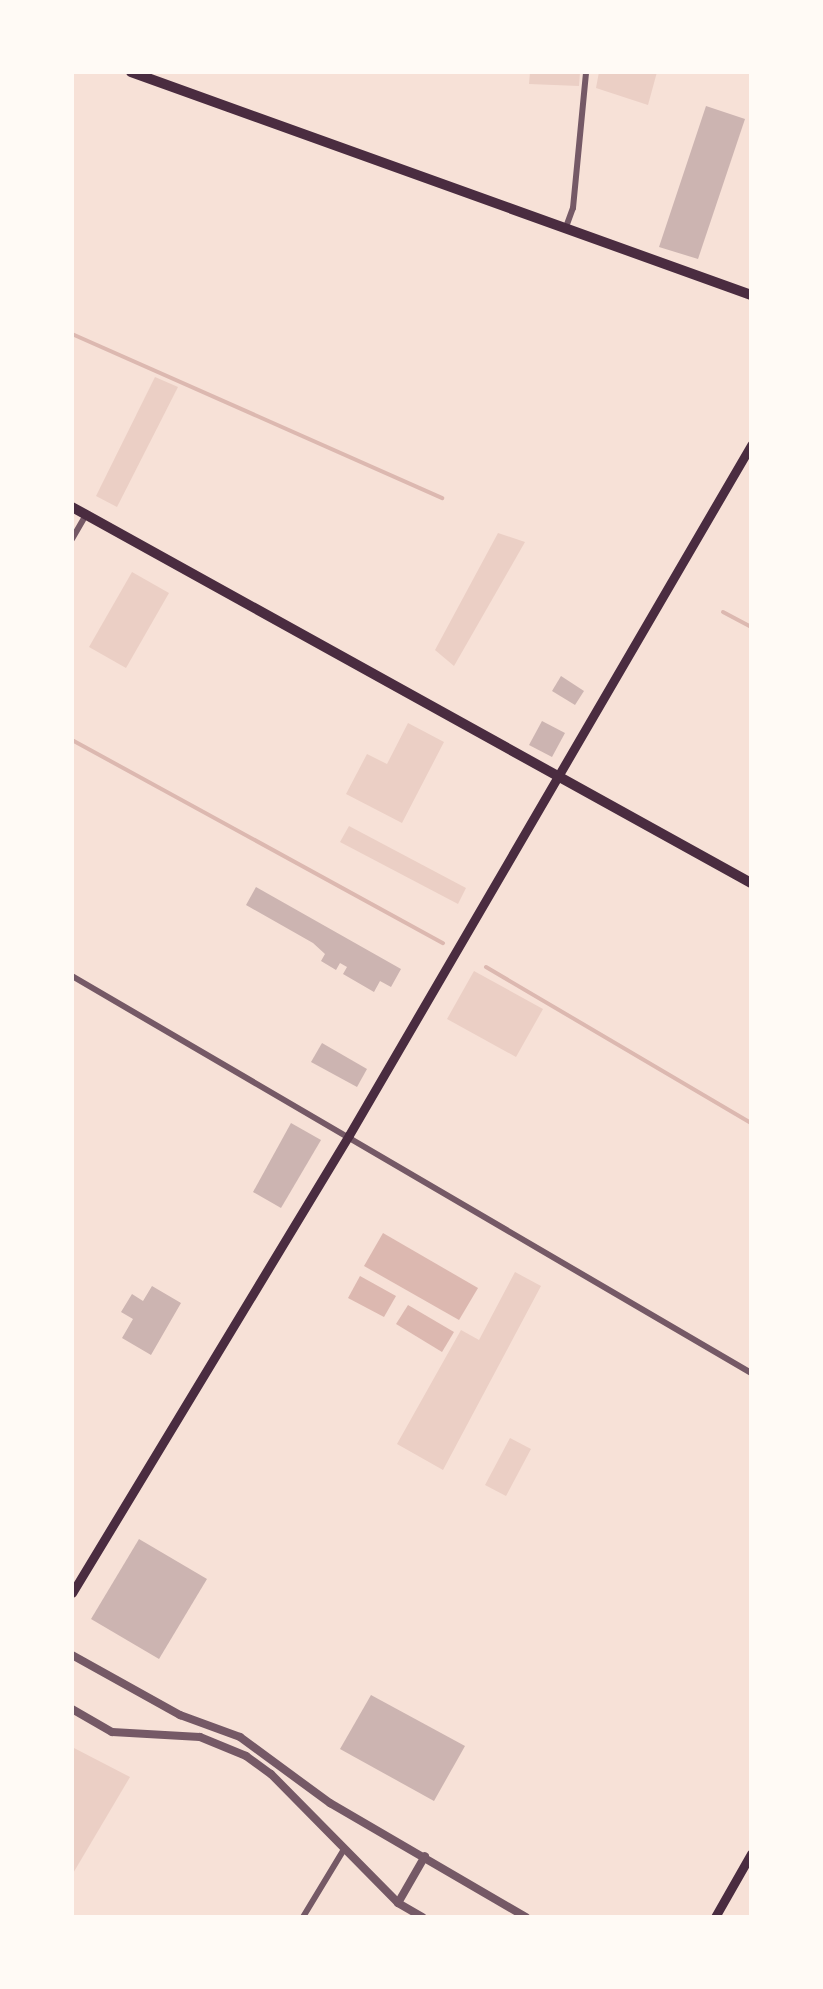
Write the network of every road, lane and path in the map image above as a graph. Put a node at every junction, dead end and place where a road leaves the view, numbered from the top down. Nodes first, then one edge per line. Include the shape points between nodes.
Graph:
1 (131, 72) edge
2 (586, 72) edge
3 (163, 78) edge
4 (566, 227) junction
5 (751, 295) edge
6 (751, 445) edge
7 (72, 507) edge
8 (86, 515) junction
9 (72, 539) edge
10 (558, 775) junction
11 (751, 883) edge
12 (72, 976) edge
13 (349, 1135) junction
14 (751, 1373) edge
15 (72, 1593) edge
16 (72, 1655) edge
17 (72, 1709) edge
18 (305, 1784) junction
19 (292, 1796) junction
20 (343, 1851) junction
21 (751, 1854) edge
22 (425, 1856) junction
23 (398, 1903) junction
24 (303, 1917) edge
25 (422, 1917) edge
26 (526, 1917) edge
27 (715, 1917) edge

1 - 3 main road
2 - 4 street via 573,208
3 - 4 main road
4 - 5 main road
6 - 10 main road
7 - 8 main road
8 - 9 street
8 - 10 main road
10 - 11 main road
10 - 13 main road
12 - 13 street
13 - 14 street
13 - 15 main road
16 - 18 street via 180,1715 240,1737
17 - 19 street via 112,1732 211,1742 246,1756
18 - 19 street
18 - 22 street
19 - 20 street
20 - 23 street
20 - 24 street
21 - 27 main road
22 - 23 street
22 - 26 street
23 - 25 street

